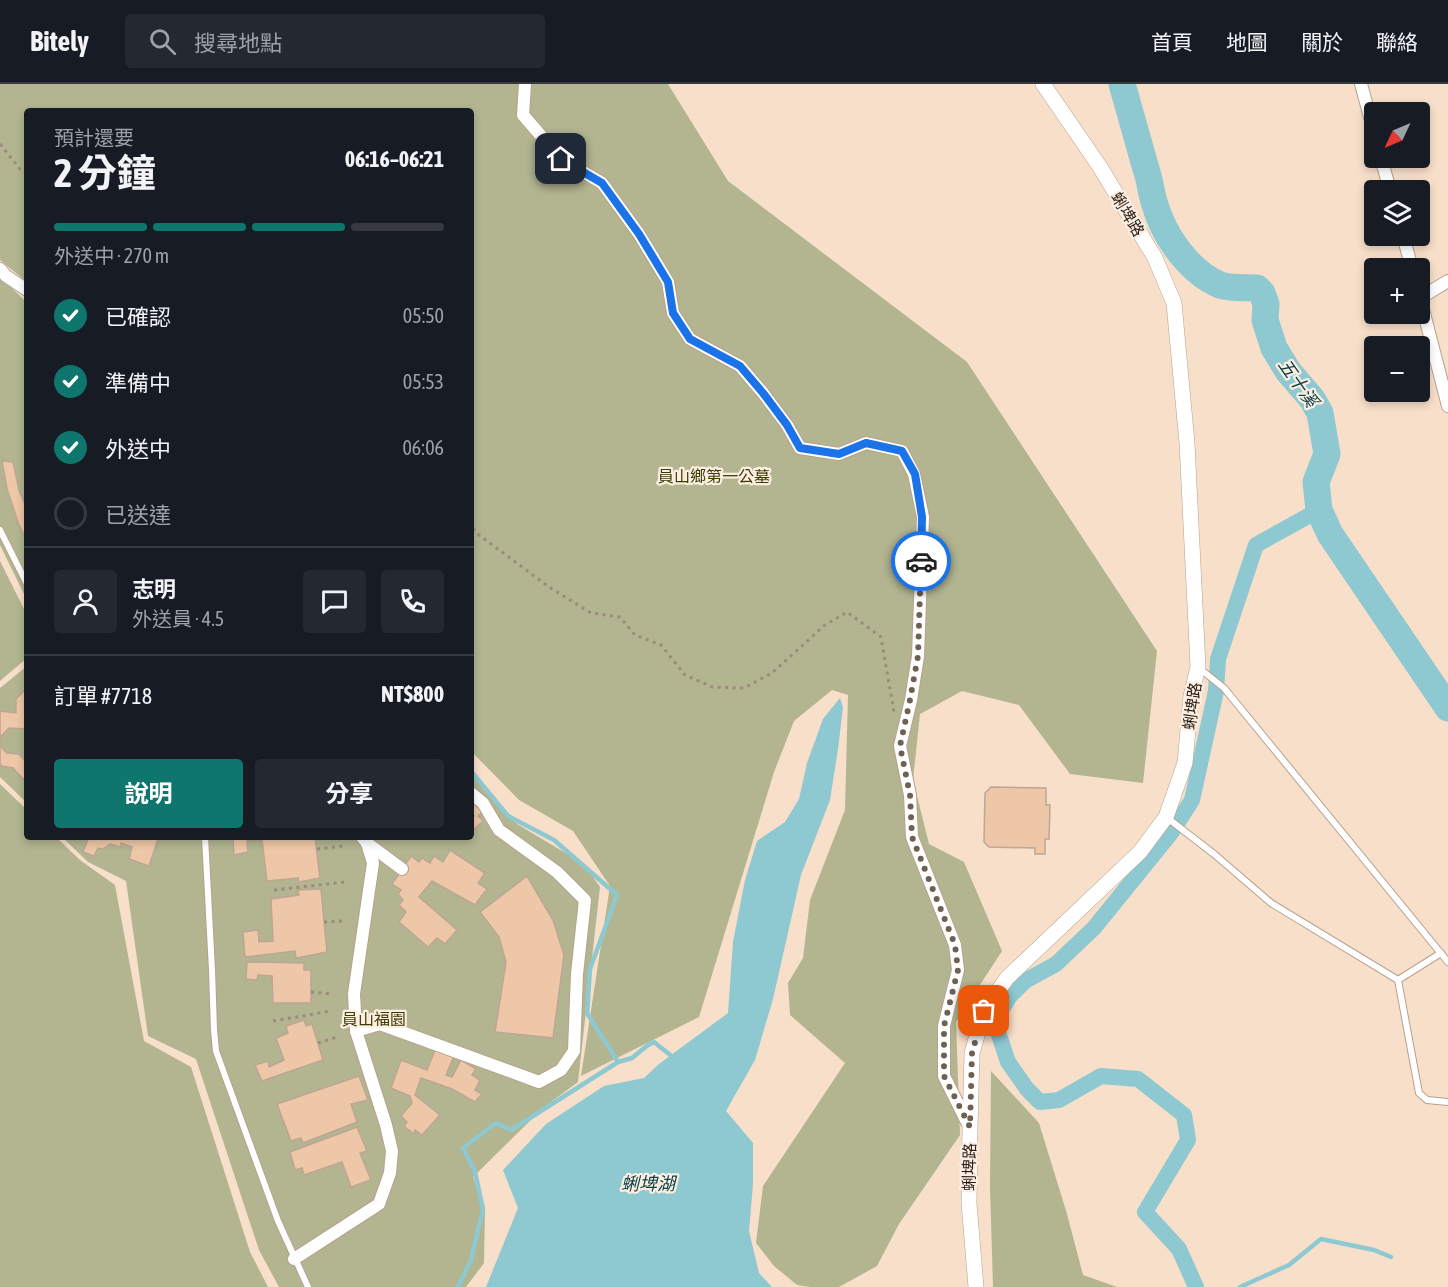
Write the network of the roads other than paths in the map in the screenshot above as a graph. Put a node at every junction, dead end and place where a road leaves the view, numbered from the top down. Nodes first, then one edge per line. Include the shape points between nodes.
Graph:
1 (525, 84) edge
2 (1043, 84) edge
3 (1361, 84) edge
4 (1366, 102) edge
5 (0, 270) edge
6 (1448, 280) edge
7 (24, 288) edge
8 (1430, 290) edge
9 (1427, 324) edge
10 (1448, 406) edge
11 (0, 530) edge
12 (24, 578) edge
13 (1197, 667) junction
14 (474, 796) edge
15 (1166, 817) junction
16 (205, 840) edge
17 (365, 840) edge
18 (402, 869) dead end
19 (1440, 953) junction
20 (1448, 962) edge
21 (1398, 980) junction
22 (356, 1031) junction
23 (1448, 1102) edge
24 (970, 1127) junction
25 (294, 1259) junction
26 (308, 1287) edge
27 (976, 1287) edge

1 - 24 street via 524,115 561,159 602,183 668,282 673,313 690,339 740,366 787,425 800,448 839,454 866,443 902,451 915,474 922,517 918,656 900,746 910,795 912,837 955,945 958,970 944,1026 944,1076
2 - 13 street, 蜊埤路 via 1100,167 1155,258 1174,303 1187,443
3 - 4 street
5 - 7 street
6 - 8 street
9 - 10 street
11 - 12 lane
13 - 15 street, 蜊埤路 via 1185,763
13 - 19 lane via 1224,688
14 - 22 street via 499,830 557,872 585,900 574,1050 561,1070 539,1082 380,1024
15 - 21 lane via 1271,903
15 - 24 street, 蜊埤路 via 1140,852 1007,978 984,1011 972,1053
16 - 25 lane via 216,1051
17 - 18 street
17 - 22 street via 373,863 354,994
19 - 20 lane
19 - 21 lane
21 - 23 lane via 1419,1093 1427,1100
22 - 25 street via 386,1125 392,1151 390,1173 379,1204
24 - 27 street, 蜊埤路 via 969,1203
25 - 26 lane

